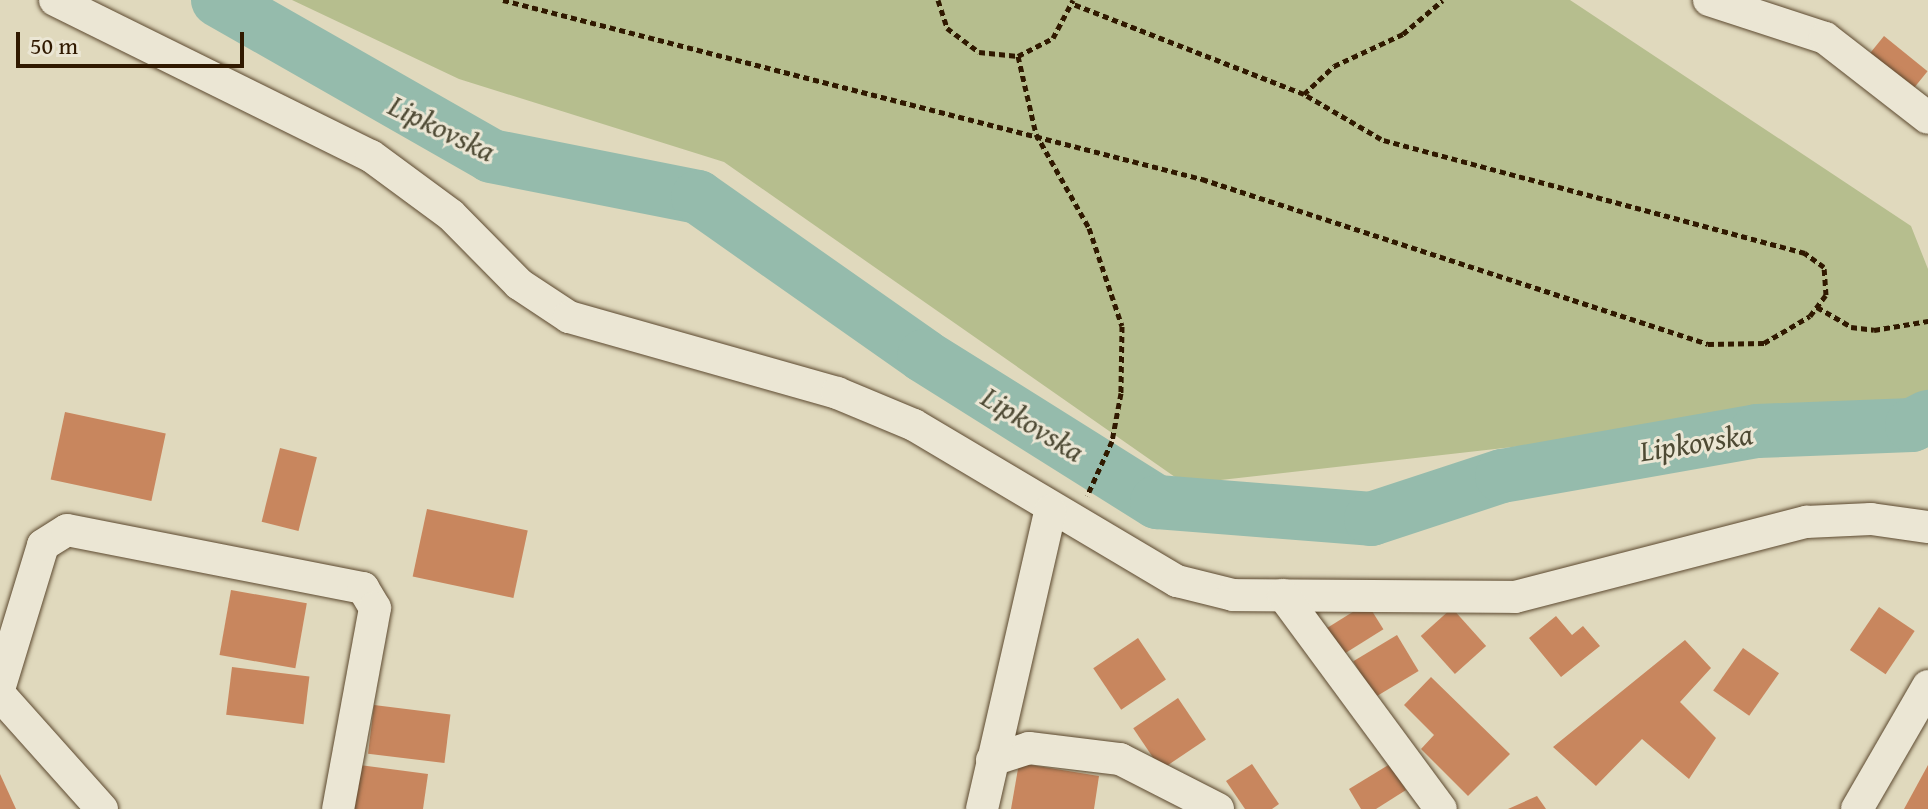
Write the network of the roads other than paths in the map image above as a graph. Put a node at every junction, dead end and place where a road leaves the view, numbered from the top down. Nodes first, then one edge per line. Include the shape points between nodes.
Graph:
1 (55, 0) edge
2 (1709, 0) edge
3 (1928, 118) edge
4 (1050, 511) junction
5 (1928, 527) edge
6 (1283, 595) junction
7 (0, 686) edge
8 (1928, 686) edge
9 (0, 695) edge
10 (992, 760) junction
11 (102, 809) edge
12 (338, 809) edge
13 (982, 809) edge
14 (1218, 809) edge
15 (1441, 809) edge
16 (1857, 809) edge

1 - 4 street via 371,156 451,215 519,284 569,317 837,393 914,425
2 - 3 street via 1825,38
4 - 6 street via 1177,581 1233,595
4 - 10 street
5 - 6 street via 1871,519 1806,522 1515,597
6 - 15 street
7 - 12 street via 43,545 67,530 363,588 375,608
8 - 16 street
9 - 11 street
10 - 13 street
10 - 14 street via 1029,748 1120,759

